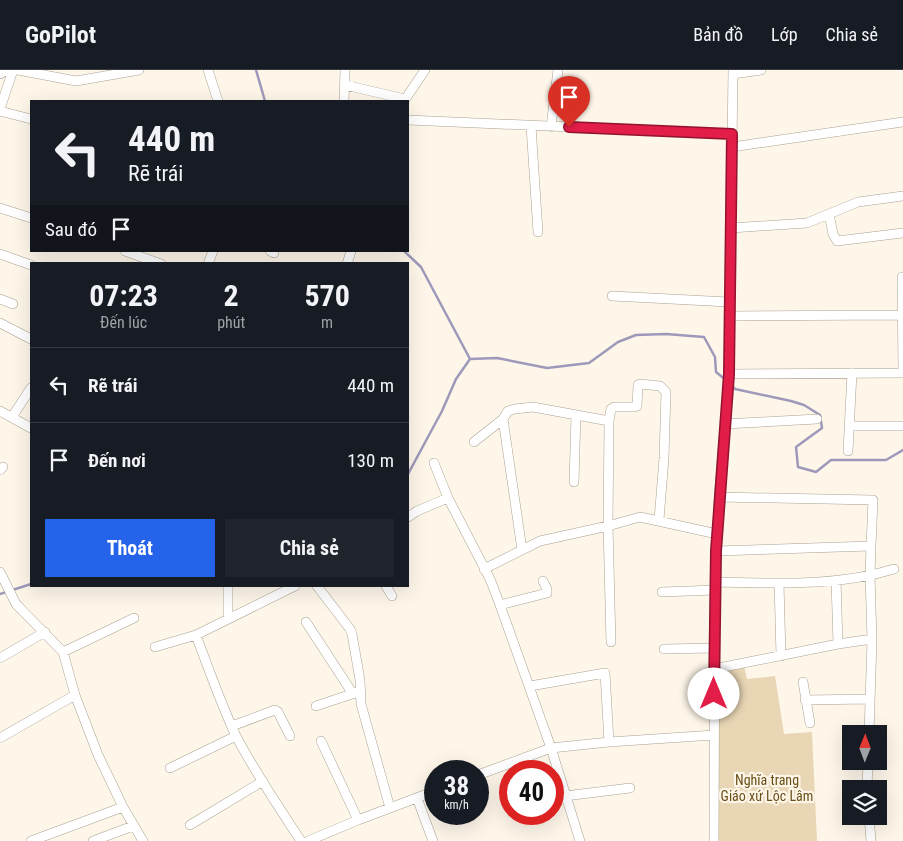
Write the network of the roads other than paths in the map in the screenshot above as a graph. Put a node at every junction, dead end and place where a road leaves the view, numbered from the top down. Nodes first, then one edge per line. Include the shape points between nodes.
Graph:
1 (6, 70) edge
2 (13, 70) edge
3 (18, 70) edge
4 (139, 70) edge
5 (208, 70) edge
6 (345, 70) edge
7 (425, 70) edge
8 (558, 70) edge
9 (761, 70) edge
10 (733, 72) edge
11 (0, 74) edge
12 (345, 85) junction
13 (218, 100) edge
14 (344, 100) edge
15 (405, 100) edge
16 (0, 110) edge
17 (30, 119) edge
18 (409, 120) edge
19 (903, 122) edge
20 (531, 126) junction
21 (551, 127) junction
22 (732, 134) junction
23 (732, 147) junction
24 (903, 196) edge
25 (0, 208) edge
26 (829, 214) junction
27 (30, 218) edge
28 (731, 228) junction
29 (538, 232) dead end
30 (903, 233) edge
31 (128, 252) edge
32 (0, 254) edge
33 (155, 262) edge
34 (30, 265) edge
35 (902, 277) dead end
36 (612, 296) dead end
37 (0, 299) edge
38 (730, 302) junction
39 (13, 304) dead end
40 (901, 315) junction
41 (729, 316) junction
42 (0, 323) edge
43 (30, 338) edge
44 (903, 373) edge
45 (852, 374) junction
46 (729, 375) junction
47 (30, 390) edge
48 (0, 411) edge
49 (576, 416) junction
50 (12, 417) junction
51 (504, 419) junction
52 (817, 419) dead end
53 (609, 421) junction
54 (725, 424) junction
55 (850, 426) junction
56 (903, 426) edge
57 (30, 427) edge
58 (474, 442) dead end
59 (848, 451) dead end
60 (434, 463) dead end
61 (574, 482) dead end
62 (719, 497) junction
63 (448, 498) junction
64 (409, 517) edge
65 (659, 520) junction
66 (608, 526) junction
67 (716, 534) junction
68 (871, 546) junction
69 (522, 550) junction
70 (716, 551) junction
71 (484, 569) junction
72 (894, 569) dead end
73 (0, 572) edge
74 (870, 576) junction
75 (836, 580) junction
76 (543, 581) dead end
77 (779, 583) junction
78 (714, 586) junction
79 (293, 587) edge
80 (318, 587) edge
81 (387, 587) edge
82 (228, 588) edge
83 (662, 592) dead end
84 (392, 596) dead end
85 (500, 605) junction
86 (134, 618) dead end
87 (228, 619) junction
88 (306, 622) dead end
89 (45, 632) junction
90 (196, 634) junction
91 (872, 639) junction
92 (611, 642) dead end
93 (838, 644) junction
94 (155, 647) dead end
95 (714, 648) junction
96 (664, 649) dead end
97 (63, 652) junction
98 (781, 656) junction
99 (0, 658) edge
100 (714, 669) junction
101 (803, 682) dead end
102 (530, 686) junction
103 (356, 692) junction
104 (75, 695) junction
105 (870, 699) junction
106 (806, 700) junction
107 (316, 706) dead end
108 (810, 723) dead end
109 (869, 725) edge
110 (232, 726) junction
111 (714, 735) junction
112 (236, 736) junction
113 (290, 736) dead end
114 (0, 738) edge
115 (321, 741) dead end
116 (609, 742) junction
117 (551, 748) junction
118 (170, 768) dead end
119 (489, 771) edge
120 (263, 782) junction
121 (630, 788) dead end
122 (424, 795) edge
123 (565, 796) junction
124 (417, 798) junction
125 (123, 807) junction
126 (390, 808) junction
127 (358, 820) junction
128 (190, 824) dead end
129 (870, 825) edge
130 (133, 826) junction
131 (31, 841) edge
132 (93, 841) edge
133 (143, 841) edge
134 (301, 841) edge
135 (308, 841) edge
136 (433, 841) edge
137 (580, 841) edge
138 (714, 841) edge
139 (871, 841) edge

1 - 11 street
2 - 16 street
3 - 4 street via 76,81
5 - 13 street
6 - 12 street
7 - 15 street
8 - 21 street
9 - 10 street
10 - 22 street
12 - 14 street
12 - 15 street
16 - 17 street
18 - 20 street
19 - 23 street
20 - 21 street
20 - 29 street
21 - 22 street
22 - 23 street
23 - 28 street
24 - 26 street via 858,202
25 - 27 street
26 - 28 street via 807,223
26 - 30 street via 837,241
28 - 38 street
31 - 33 street
32 - 34 street
35 - 40 street
36 - 38 street
37 - 39 street
38 - 41 street
40 - 41 street
40 - 44 street
41 - 46 street
42 - 43 street
44 - 45 street
45 - 46 street
45 - 55 street
46 - 54 street
47 - 50 street
48 - 50 street
49 - 51 street via 533,407 508,412
49 - 53 street
49 - 61 street
50 - 57 street
51 - 58 street
51 - 69 street
52 - 54 street
53 - 65 street via 614,407 637,406 638,385 660,386 666,392
53 - 66 street
54 - 62 street
55 - 56 street
55 - 59 street
60 - 63 street
62 - 67 street
62 - 68 street via 873,500
63 - 64 street
63 - 71 street
65 - 66 street via 640,517
65 - 67 street
66 - 69 street via 540,541
66 - 92 street
67 - 70 street
68 - 70 street
68 - 74 street
69 - 71 street
70 - 78 street
71 - 85 street
72 - 74 street
73 - 89 street via 12,599
74 - 75 street
74 - 91 street
75 - 77 street
75 - 93 street
76 - 85 street via 547,593
77 - 78 street
77 - 98 street
78 - 83 street
78 - 95 street
79 - 87 street
80 - 103 street via 352,634 360,680
81 - 84 street
82 - 87 street
85 - 102 street
86 - 97 street
87 - 90 street
88 - 103 street
89 - 97 street
89 - 99 street
90 - 94 street
90 - 110 street via 215,690
91 - 93 street
91 - 105 street
93 - 98 street
95 - 96 street
95 - 100 street
97 - 104 street
98 - 100 street
100 - 111 street
101 - 106 street
102 - 116 street via 605,673
102 - 117 street
103 - 107 street
103 - 126 street
104 - 114 street
104 - 125 street via 98,756
105 - 106 street
105 - 109 street
106 - 108 street
110 - 112 street
110 - 113 street via 275,710
111 - 116 street
111 - 138 street
112 - 118 street
112 - 120 street
115 - 127 street
116 - 117 street
117 - 119 street
117 - 123 street
120 - 128 street
120 - 134 street
121 - 123 street
122 - 124 street
123 - 137 street
124 - 126 street
124 - 136 street
125 - 130 street
125 - 131 street
126 - 127 street
127 - 135 street
129 - 139 street
130 - 132 street
130 - 133 street

